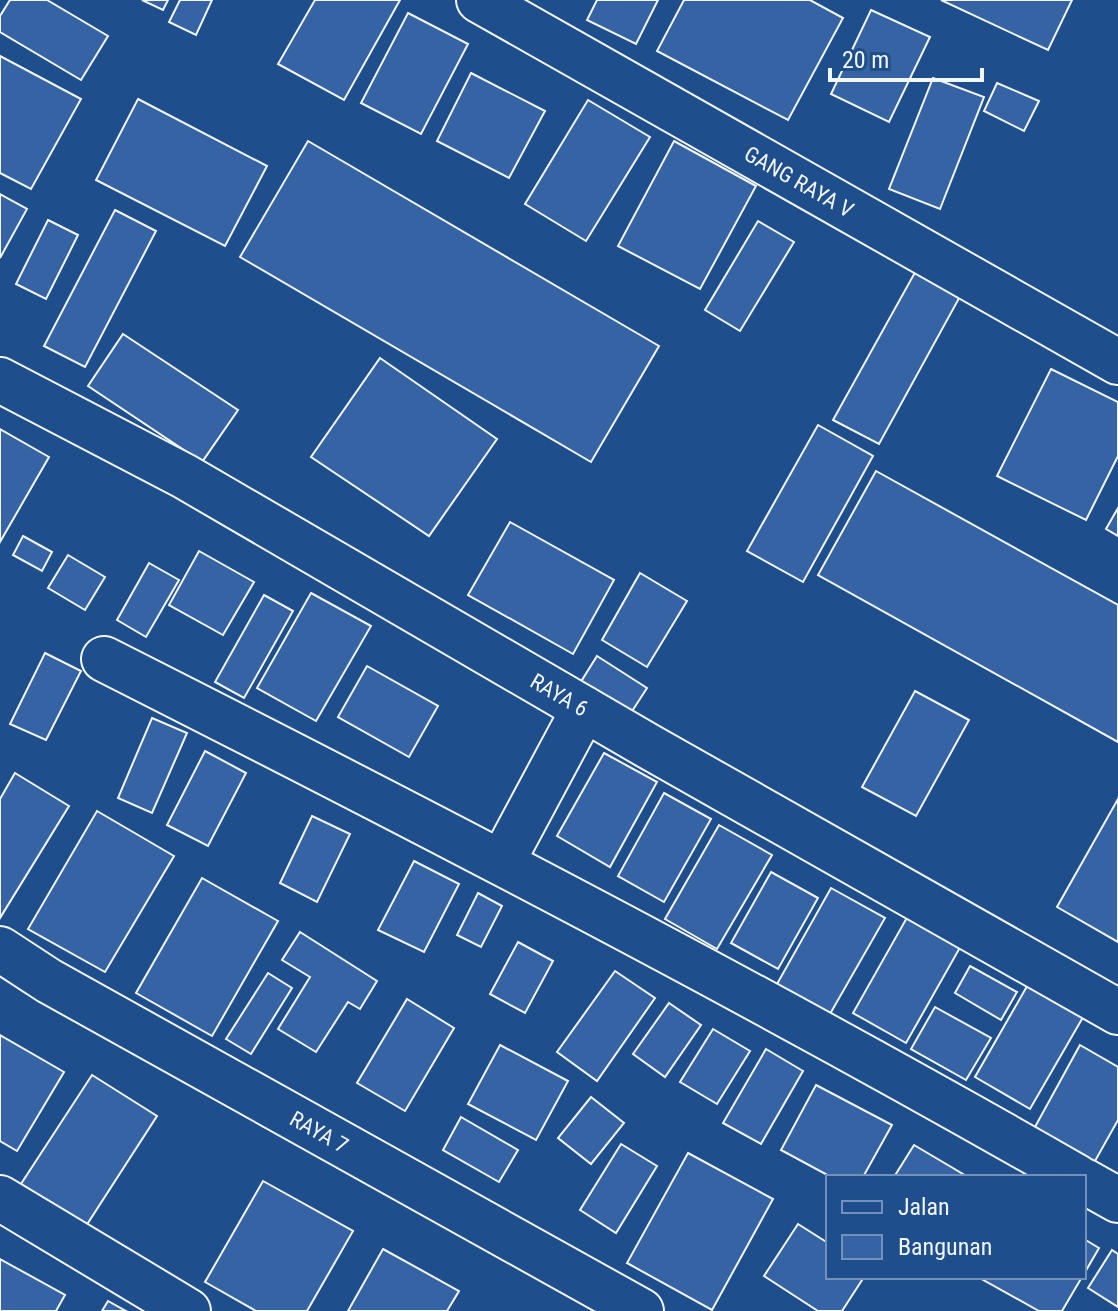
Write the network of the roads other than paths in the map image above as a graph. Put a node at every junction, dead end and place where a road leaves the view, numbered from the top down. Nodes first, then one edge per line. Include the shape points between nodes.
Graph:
1 (479, 0) edge
2 (1118, 362) edge
3 (0, 380) edge
4 (104, 659) dead end
5 (584, 709) junction
6 (502, 862) junction
7 (0, 949) edge
8 (1118, 1012) edge
9 (1074, 1175) edge
10 (1086, 1182) edge
11 (0, 1198) edge
12 (1118, 1200) edge
13 (188, 1311) edge
14 (641, 1311) edge

1 - 2 street, GANG RAYA V
3 - 5 street, RAYA 6 via 184,476
4 - 6 street
5 - 6 street
5 - 8 street, RAYA 6
6 - 9 street via 842,1042
7 - 14 street, RAYA 7
10 - 12 street
11 - 13 street

